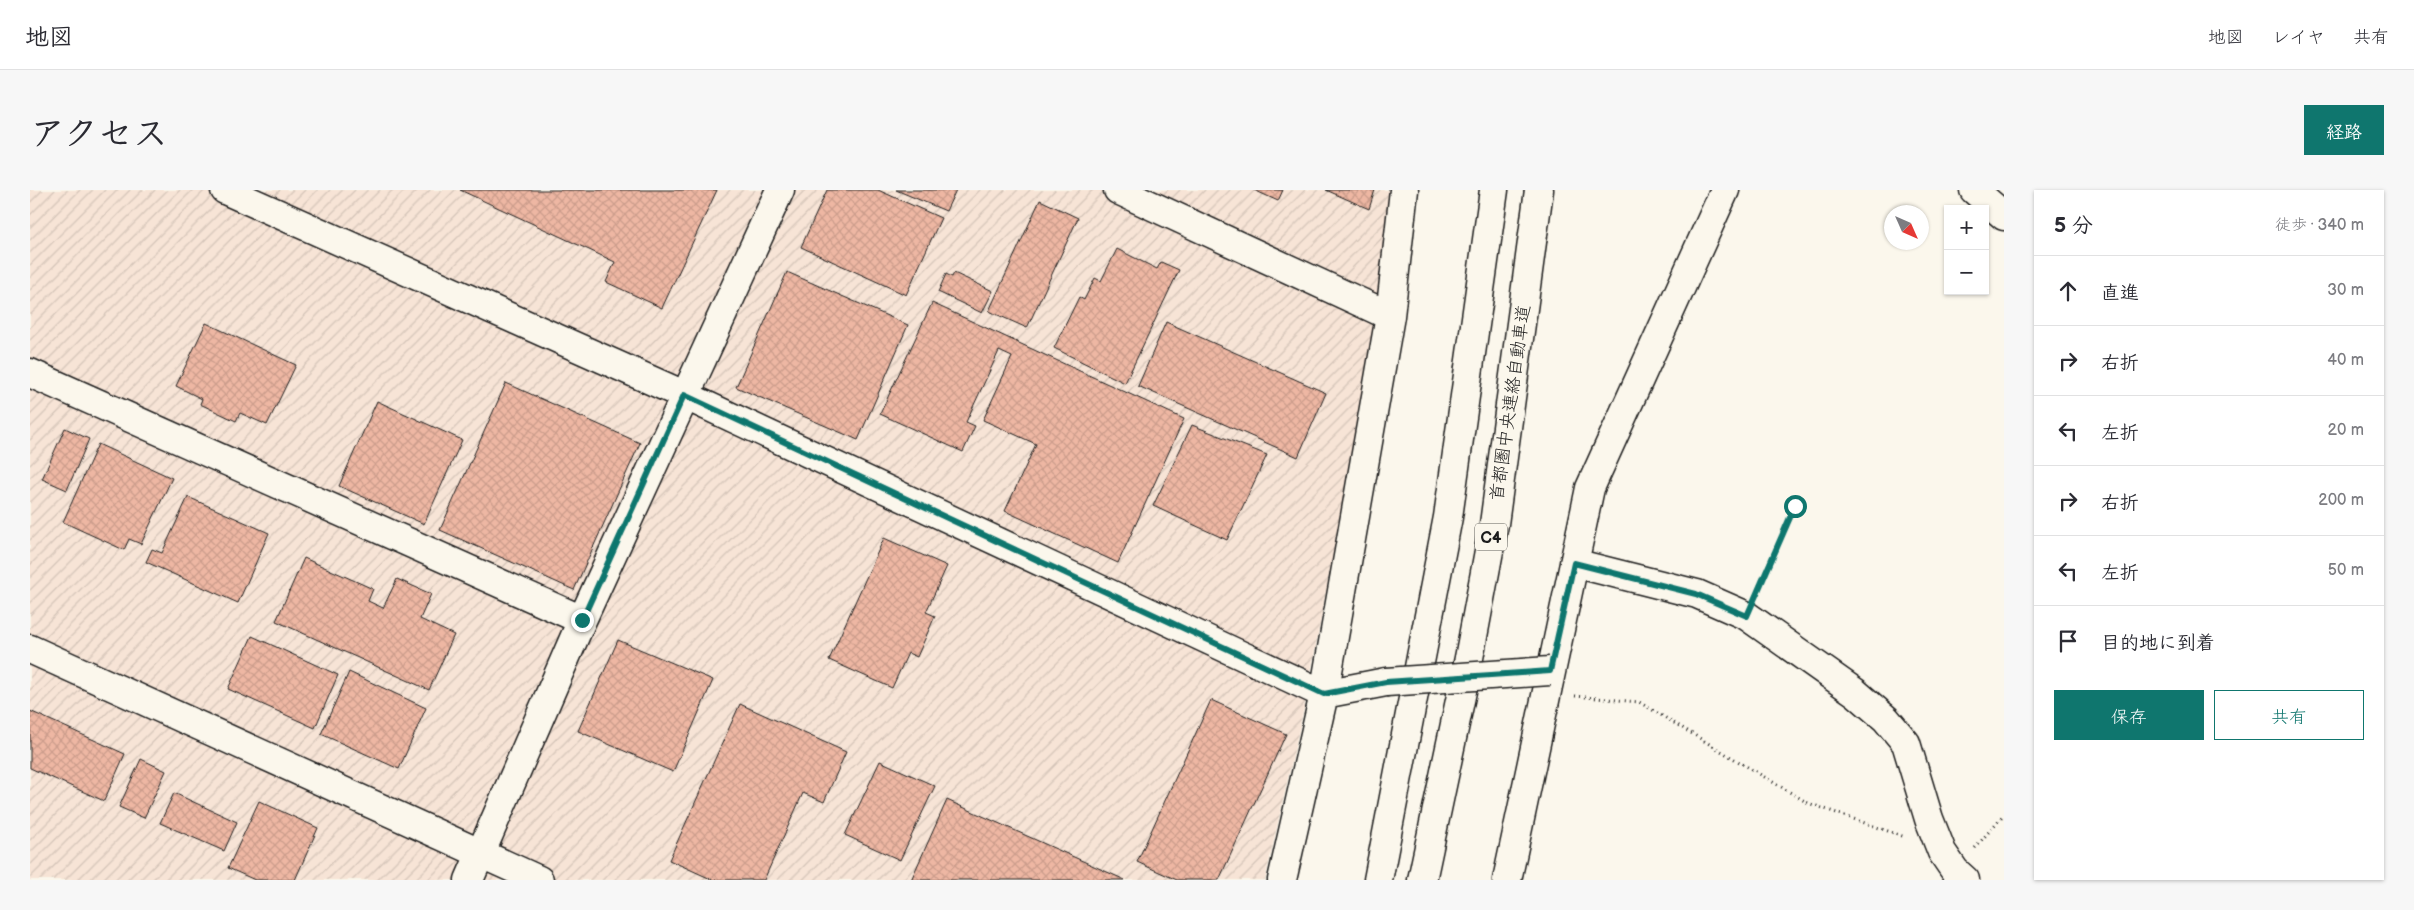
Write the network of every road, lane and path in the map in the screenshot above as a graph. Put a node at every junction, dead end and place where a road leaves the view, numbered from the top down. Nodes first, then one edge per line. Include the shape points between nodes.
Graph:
1 (225, 190) edge
2 (780, 190) edge
3 (1118, 190) edge
4 (1404, 190) edge
5 (1494, 190) edge
6 (1539, 190) edge
7 (1725, 190) edge
8 (1974, 190) edge
9 (2004, 216) edge
10 (1390, 316) junction
11 (30, 373) edge
12 (684, 395) junction
13 (1795, 506) dead end
14 (1574, 563) junction
15 (1747, 616) junction
16 (582, 620) junction
17 (30, 649) edge
18 (1548, 682) junction
19 (1324, 694) junction
20 (2004, 814) edge
21 (1938, 842) junction
22 (481, 853) junction
23 (1960, 876) edge
24 (469, 880) edge
25 (539, 880) edge
26 (1282, 880) edge
27 (1378, 880) edge
28 (1422, 880) edge
29 (1508, 880) edge

1 - 12 main road
2 - 12 main road
3 - 10 main road
4 - 10 main road
5 - 27 main road via 1448,517
6 - 28 main road, 首都圏中央連絡自動車道 / C4 via 1494,524
7 - 14 main road via 1590,488
8 - 9 main road
10 - 19 main road
11 - 16 main road
12 - 16 main road
12 - 19 main road
13 - 15 path
14 - 15 main road via 1696,594
14 - 18 main road
15 - 21 main road via 1856,693 1886,719 1906,743
16 - 22 main road
17 - 22 main road
18 - 19 main road, bridge via 1386,682
18 - 21 path via 1639,702 1808,804 1910,839
18 - 29 main road
19 - 26 main road
20 - 23 path
21 - 23 main road
22 - 24 main road
22 - 25 main road

